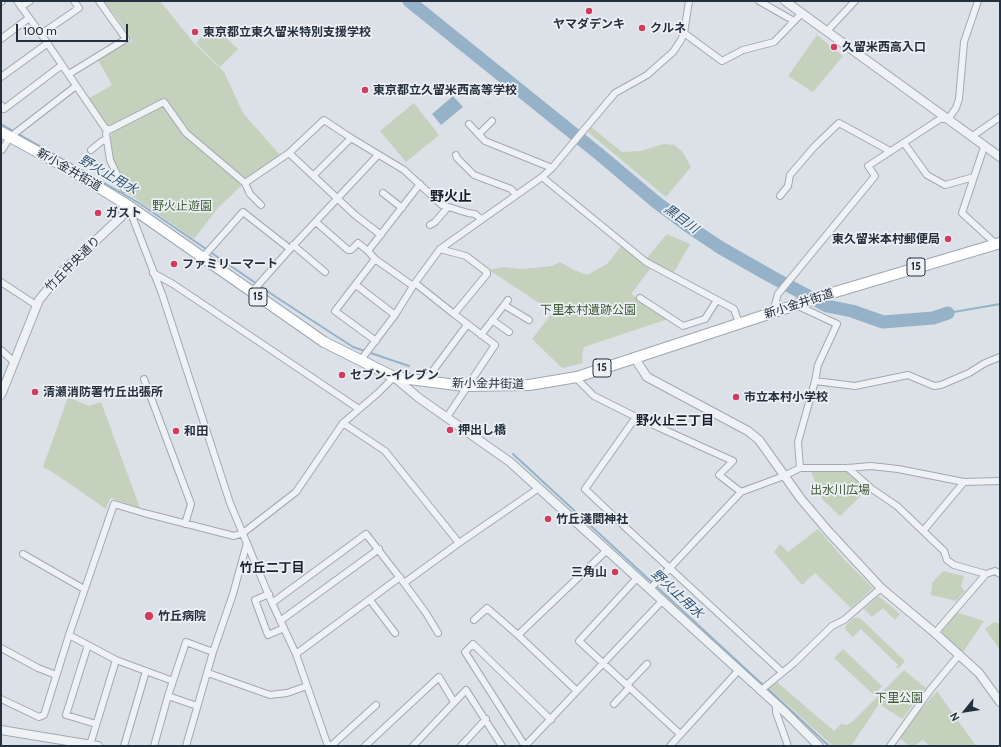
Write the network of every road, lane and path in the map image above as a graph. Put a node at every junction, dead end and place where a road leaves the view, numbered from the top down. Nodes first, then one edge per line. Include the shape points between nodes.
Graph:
1 (17, 1) edge
2 (30, 1) edge
3 (74, 1) edge
4 (99, 1) edge
5 (689, 1) edge
6 (759, 1) edge
7 (785, 1) edge
8 (855, 1) edge
9 (978, 1) edge
10 (796, 4) edge
11 (21, 7) junction
12 (802, 13) junction
13 (29, 18) junction
14 (794, 21) junction
15 (827, 31) junction
16 (684, 33) junction
17 (42, 34) junction
18 (1, 39) edge
19 (48, 43) junction
20 (62, 65) junction
21 (69, 74) junction
22 (1, 77) edge
23 (76, 86) junction
24 (1, 104) edge
25 (1000, 117) edge
26 (948, 119) junction
27 (492, 121) dead end
28 (469, 124) dead end
29 (107, 129) junction
30 (1, 132) edge
31 (15, 134) junction
32 (479, 134) junction
33 (971, 137) junction
34 (351, 138) junction
35 (107, 140) junction
36 (904, 142) junction
37 (984, 146) junction
38 (2, 150) edge
39 (91, 150) dead end
40 (890, 151) junction
41 (289, 153) junction
42 (378, 155) junction
43 (456, 155) dead end
44 (999, 156) edge
45 (552, 168) junction
46 (314, 175) junction
47 (542, 177) junction
48 (974, 177) junction
49 (245, 182) junction
50 (420, 184) junction
51 (124, 188) dead end
52 (383, 193) dead end
53 (516, 196) junction
54 (780, 196) dead end
55 (337, 198) junction
56 (261, 205) dead end
57 (129, 206) junction
58 (448, 207) junction
59 (402, 208) junction
60 (481, 219) junction
61 (316, 222) junction
62 (430, 225) dead end
63 (380, 235) junction
64 (998, 243) edge
65 (291, 247) junction
66 (440, 249) junction
67 (368, 251) junction
68 (207, 253) junction
69 (375, 259) junction
70 (325, 272) dead end
71 (153, 273) junction
72 (1, 282) edge
73 (414, 284) junction
74 (356, 285) junction
75 (257, 286) junction
76 (640, 298) dead end
77 (717, 300) junction
78 (800, 304) junction
79 (36, 305) junction
80 (773, 312) junction
81 (454, 314) junction
82 (395, 315) junction
83 (492, 320) junction
84 (530, 320) dead end
85 (739, 323) junction
86 (467, 325) junction
87 (509, 332) dead end
88 (480, 335) junction
89 (376, 341) junction
90 (1, 350) edge
91 (365, 355) junction
92 (634, 357) junction
93 (1000, 357) edge
94 (14, 362) junction
95 (394, 377) junction
96 (575, 377) junction
97 (144, 379) dead end
98 (426, 380) junction
99 (815, 381) junction
100 (468, 386) junction
101 (1, 395) edge
102 (359, 409) junction
103 (447, 417) junction
104 (636, 417) junction
105 (343, 423) junction
106 (800, 468) junction
107 (848, 468) junction
108 (784, 476) junction
109 (1000, 481) edge
110 (964, 482) junction
111 (539, 488) junction
112 (741, 492) junction
113 (185, 524) junction
114 (923, 531) junction
115 (243, 533) junction
116 (247, 543) junction
117 (459, 543) junction
118 (379, 549) junction
119 (607, 550) junction
120 (23, 554) dead end
121 (670, 568) junction
122 (986, 574) junction
123 (1000, 574) edge
124 (400, 577) junction
125 (638, 578) junction
126 (404, 583) junction
127 (653, 586) junction
128 (881, 588) junction
129 (84, 590) junction
130 (269, 594) junction
131 (370, 600) junction
132 (662, 601) junction
133 (272, 603) junction
134 (474, 620) dead end
135 (280, 621) junction
136 (284, 628) junction
137 (395, 633) dead end
138 (438, 633) dead end
139 (934, 633) junction
140 (69, 635) junction
141 (518, 635) junction
142 (88, 645) junction
143 (1, 648) edge
144 (213, 652) junction
145 (296, 654) junction
146 (959, 654) junction
147 (116, 660) junction
148 (603, 664) junction
149 (647, 664) dead end
150 (146, 671) junction
151 (738, 671) junction
152 (782, 672) junction
153 (208, 673) junction
154 (56, 675) junction
155 (173, 681) junction
156 (307, 686) junction
157 (628, 686) junction
158 (763, 689) junction
159 (577, 691) junction
160 (168, 696) junction
161 (1, 699) edge
162 (454, 702) junction
163 (1000, 702) edge
164 (614, 704) dead end
165 (376, 705) dead end
166 (776, 705) junction
167 (197, 706) junction
168 (486, 720) junction
169 (551, 720) junction
170 (96, 724) junction
171 (1, 730) edge
172 (680, 734) junction
173 (94, 746) edge
174 (124, 746) edge
175 (154, 746) edge
176 (186, 746) edge
177 (328, 746) edge
178 (331, 746) edge
179 (365, 746) edge
180 (413, 746) edge
181 (460, 746) edge
182 (502, 746) edge
183 (525, 746) edge
184 (670, 746) edge
185 (788, 746) edge
186 (819, 746) edge
187 (890, 746) edge

1 - 11 street
2 - 11 street
3 - 17 street via 79,8
4 - 21 street via 126,39
5 - 16 street
6 - 14 street
7 - 10 street
8 - 15 street
9 - 26 street via 964,42 959,99
10 - 12 street
11 - 13 street
12 - 14 street
12 - 15 street
13 - 17 street
13 - 18 street
14 - 16 street via 774,42 743,50 722,61
15 - 26 street
16 - 45 street via 673,52 647,74 615,93
17 - 19 street
19 - 20 street
19 - 22 street
20 - 21 street
20 - 24 street via 4,109
21 - 23 street
23 - 29 street
23 - 31 street
25 - 33 street
26 - 33 street
26 - 36 street via 940,119
27 - 32 street
28 - 32 street
29 - 35 street
29 - 49 street via 164,102 186,132
30 - 31 main road, 新小金井街道 / 15
31 - 38 street
31 - 57 main road, 新小金井街道 / 15
32 - 45 street via 485,141
33 - 37 street
34 - 41 street via 324,120
34 - 42 street
34 - 46 street
35 - 39 street
35 - 51 street via 110,160
36 - 40 street
36 - 48 street via 927,175 945,185
37 - 44 street
37 - 48 street
40 - 54 street via 839,123 790,175 788,186
40 - 80 street via 868,166 875,176 778,294
41 - 46 street
41 - 49 street
42 - 50 street via 404,170
42 - 55 street
43 - 53 street via 474,175 511,190
45 - 47 street
46 - 55 street
47 - 53 street
47 - 77 street via 646,262
48 - 64 street via 962,213
49 - 56 street via 250,194
50 - 58 street via 442,205
50 - 59 street
52 - 59 street
53 - 60 street
55 - 61 street
55 - 63 street
57 - 68 main road, 新小金井街道 / 15
57 - 71 street
57 - 79 street, 竹丘中央通り via 121,217 62,272
58 - 60 street via 475,214
58 - 62 street
59 - 63 street
60 - 66 street
61 - 65 street
61 - 67 street via 348,250 358,243
63 - 67 street
64 - 78 main road, 新小金井街道 / 15
65 - 68 street via 243,212
65 - 70 street
65 - 75 street
66 - 73 street
66 - 81 street via 466,256 487,272
67 - 69 street
68 - 75 main road, 新小金井街道 / 15
69 - 73 street
69 - 74 street
71 - 102 street
71 - 115 street via 230,503
72 - 79 street
73 - 81 street
73 - 82 street
74 - 82 street
74 - 89 street via 336,311
75 - 91 main road, 新小金井街道 / 15 via 324,342
76 - 77 street via 683,326 705,319
77 - 85 street via 734,309
78 - 80 main road, 新小金井街道 / 15
78 - 99 street via 837,324 818,365
79 - 94 street, 竹丘中央通り
80 - 85 main road, 新小金井街道 / 15
81 - 86 street
82 - 89 street
83 - 84 street via 506,302
83 - 87 street
83 - 88 street
85 - 92 main road, 新小金井街道 / 15
86 - 88 street
86 - 98 street
88 - 100 street via 495,345
89 - 91 street
90 - 94 street
91 - 95 main road, 新小金井街道 / 15
92 - 96 main road, 新小金井街道 / 15
92 - 108 street via 647,377 748,431 759,440
93 - 99 street via 934,386 908,375 855,386
94 - 101 street, 竹丘中央通り
95 - 98 main road, 新小金井街道 / 15
95 - 102 street
95 - 103 street
96 - 100 main road, 新小金井街道 / 15 via 529,385
96 - 104 street via 594,396
97 - 113 street via 191,504
98 - 100 main road, 新小金井街道 / 15
99 - 106 street via 798,442
100 - 103 street
102 - 105 street
103 - 111 street via 495,450
104 - 112 street via 733,461 719,475
104 - 121 street via 584,489
105 - 115 street via 296,492
105 - 117 street via 385,450
106 - 107 street
106 - 108 street
107 - 110 street via 871,466 898,469
107 - 114 street via 897,506
108 - 112 street
108 - 128 street via 820,523
109 - 110 street
110 - 114 street
111 - 117 street
111 - 119 street
112 - 121 street
113 - 115 street via 234,536
113 - 129 street via 114,504
114 - 122 street via 944,551 947,560 954,565
115 - 116 street
116 - 130 street
116 - 144 street
117 - 126 street
118 - 124 street
118 - 133 street via 366,534
118 - 135 street
119 - 125 street
119 - 141 street
120 - 129 street
121 - 127 street
121 - 152 street
122 - 123 street via 995,571
122 - 139 street
124 - 126 street
124 - 131 street
125 - 127 street
125 - 148 street via 579,640
126 - 138 street
127 - 132 street
128 - 139 street
128 - 152 street via 844,620 832,626
129 - 140 street
130 - 133 street
130 - 136 street via 255,600 268,635
131 - 137 street
131 - 145 street
132 - 148 street
132 - 151 street
133 - 135 street
134 - 141 street via 487,608
135 - 136 street
136 - 145 street
139 - 146 street
140 - 142 street
140 - 154 street
141 - 159 street
142 - 147 street
142 - 170 street via 66,715
143 - 154 street
144 - 153 street
144 - 155 street via 186,642
145 - 156 street
146 - 163 street via 979,673
146 - 187 street
147 - 150 street
147 - 170 street
148 - 157 street
148 - 159 street
149 - 157 street
150 - 155 street
150 - 174 street
151 - 158 street
151 - 172 street
152 - 158 street
153 - 156 street via 270,695 287,693
153 - 167 street
154 - 161 street via 44,715 39,717
155 - 160 street
156 - 177 street
157 - 164 street
157 - 172 street
158 - 166 street
159 - 169 street
160 - 167 street
160 - 175 street
162 - 168 street via 466,690
162 - 179 street via 439,677
162 - 180 street
165 - 178 street
166 - 185 street
166 - 186 street
167 - 176 street
168 - 181 street
168 - 182 street
169 - 183 street
169 - 183 street via 473,644 465,652
170 - 173 street
171 - 173 street
172 - 184 street

